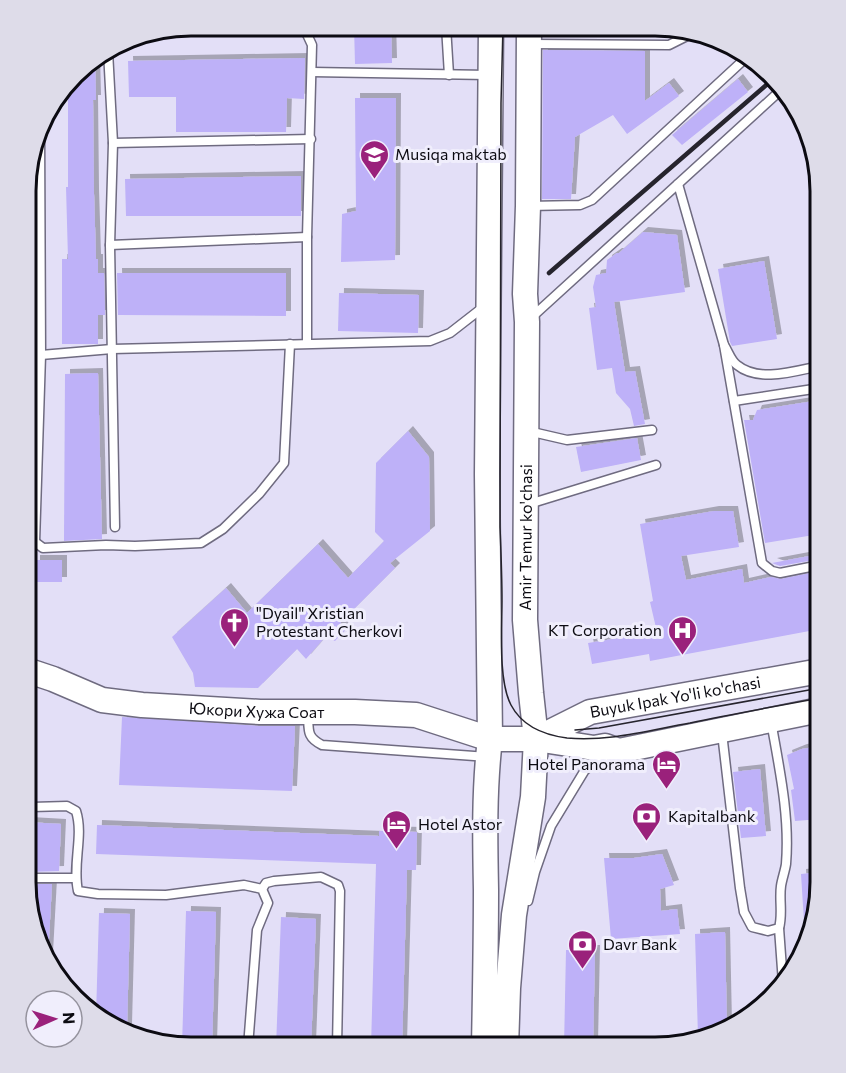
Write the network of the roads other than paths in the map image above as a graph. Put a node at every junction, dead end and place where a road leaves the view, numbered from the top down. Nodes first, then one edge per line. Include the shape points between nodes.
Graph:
1 (308, 36) edge
2 (447, 36) edge
3 (491, 36) edge
4 (529, 36) edge
5 (543, 36) edge
6 (682, 38) edge
7 (108, 60) edge
8 (741, 62) edge
9 (312, 72) junction
10 (449, 75) junction
11 (490, 75) junction
12 (776, 95) edge
13 (311, 139) junction
14 (112, 143) junction
15 (40, 155) edge
16 (678, 184) junction
17 (528, 206) junction
18 (307, 237) junction
19 (110, 245) junction
20 (488, 303) junction
21 (527, 322) junction
22 (307, 343) junction
23 (290, 344) junction
24 (724, 345) junction
25 (112, 349) junction
26 (36, 355) edge
27 (41, 355) junction
28 (810, 368) edge
29 (810, 390) edge
30 (734, 401) junction
31 (652, 430) dead end
32 (526, 431) junction
33 (656, 465) dead end
34 (526, 505) junction
35 (36, 511) edge
36 (115, 527) dead end
37 (36, 543) edge
38 (810, 567) edge
39 (36, 673) edge
40 (810, 673) edge
41 (308, 712) junction
42 (810, 712) edge
43 (771, 720) junction
44 (721, 730) junction
45 (536, 739) junction
46 (489, 748) junction
47 (619, 751) junction
48 (36, 807) edge
49 (36, 878) edge
50 (75, 878) junction
51 (262, 889) junction
52 (525, 913) dead end
53 (522, 924) dead end
54 (779, 928) junction
55 (782, 970) edge
56 (249, 1037) edge
57 (337, 1037) edge
58 (484, 1037) edge
59 (506, 1037) edge
60 (514, 1037) edge

1 - 9 lane via 312,45
2 - 10 lane
3 - 11 main road
4 - 17 main road, Amir Temur ko'chasi
5 - 6 lane via 669,45
7 - 14 lane
8 - 17 lane via 592,200 580,205
9 - 10 lane
9 - 13 lane
10 - 11 lane
11 - 20 main road
12 - 16 lane
13 - 14 lane
13 - 18 lane
14 - 19 lane
15 - 27 lane
16 - 21 lane
16 - 24 lane
17 - 21 main road, Amir Temur ko'chasi
18 - 19 lane
18 - 22 lane
19 - 25 lane
20 - 22 lane via 450,333 430,341
20 - 46 main road
21 - 32 main road, Amir Temur ko'chasi
22 - 23 lane
23 - 25 lane
23 - 37 lane via 284,463 223,529 201,543 43,548
24 - 28 lane via 736,365 754,374
24 - 30 lane
25 - 27 lane
25 - 36 lane
26 - 27 lane
27 - 35 lane
29 - 30 lane
30 - 38 lane via 762,563 780,573
31 - 32 lane via 567,440
32 - 34 main road, Amir Temur ko'chasi
33 - 34 lane
34 - 45 main road, Amir Temur ko'chasi via 525,620
39 - 41 main road, Юкори Хужа Соат via 102,700
40 - 45 main road, Buyuk Ipak Yo'li ko'chasi via 590,712
41 - 46 main road, Юкори Хужа Соат via 416,715
41 - 46 lane via 309,733 322,744
42 - 43 main road, Buyuk Ipak Yo'li ko'chasi
43 - 44 main road, Buyuk Ipak Yo'li ko'chasi
43 - 54 lane via 786,828
44 - 47 main road, Buyuk Ipak Yo'li ko'chasi
44 - 54 lane via 744,912 752,927 768,931
45 - 46 main road, Buyuk Ipak Yo'li ko'chasi
45 - 47 main road, Buyuk Ipak Yo'li ko'chasi
45 - 59 main road, Amir Temur ko'chasi via 533,797 514,915
46 - 58 main road
47 - 52 lane via 585,770 567,798 551,826
48 - 50 lane via 67,806 76,811 79,821
49 - 50 lane
50 - 51 lane via 78,891 98,894 166,895 244,885
51 - 56 lane via 268,903 257,930
51 - 57 lane via 274,881 321,877 338,885
53 - 60 lane via 517,944
54 - 55 lane

